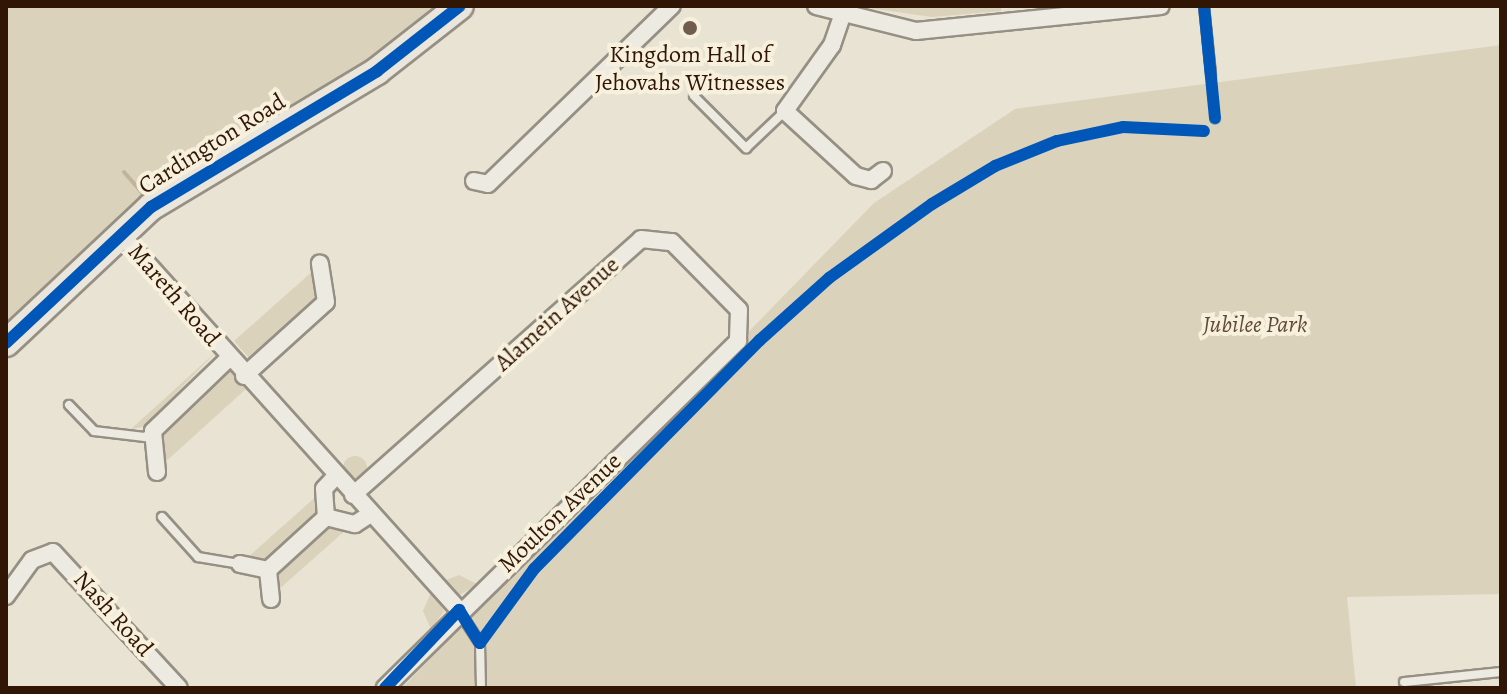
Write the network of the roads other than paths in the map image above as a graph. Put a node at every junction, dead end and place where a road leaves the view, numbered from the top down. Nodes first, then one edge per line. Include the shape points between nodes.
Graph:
1 (460, 6) edge
2 (672, 6) edge
3 (816, 6) edge
4 (1161, 6) edge
5 (1204, 6) edge
6 (1057, 12) edge
7 (842, 16) junction
8 (1211, 74) dead end
9 (694, 96) dead end
10 (785, 111) junction
11 (883, 171) dead end
12 (484, 188) dead end
13 (119, 232) junction
14 (320, 263) dead end
15 (738, 341) joint
16 (6, 343) edge
17 (229, 358) junction
18 (244, 376) junction
19 (69, 405) dead end
20 (153, 431) junction
21 (157, 472) dead end
22 (335, 477) junction
23 (353, 495) junction
24 (369, 515) junction
25 (162, 517) dead end
26 (326, 517) junction
27 (240, 564) joint
28 (268, 570) junction
29 (6, 596) edge
30 (271, 599) dead end
31 (459, 610) junction
32 (1501, 672) edge
33 (1404, 682) dead end
34 (179, 688) edge
35 (385, 688) edge
36 (481, 688) edge

1 - 13 main road, Cardington Road via 377,71 202,171
2 - 12 street
3 - 7 street
4 - 6 street
5 - 8 lane
6 - 7 street via 916,31
7 - 10 street via 832,45
9 - 10 lane via 746,148
10 - 11 street via 856,176 871,180
13 - 16 main road, Cardington Road
13 - 17 street, Mareth Road
14 - 18 street via 326,302
15 - 23 street, Alamein Avenue via 739,310 672,242 641,239
15 - 31 street, Moulton Avenue
17 - 18 street, Mareth Road
17 - 20 street, Mareth Road
18 - 22 street, Mareth Road
19 - 20 lane via 94,431 145,437
20 - 21 street
22 - 23 street, Mareth Road
22 - 26 street via 324,489
23 - 24 street, Mareth Road
24 - 26 street via 355,524
24 - 31 street, Mareth Road
25 - 27 lane via 198,557
26 - 28 street
27 - 28 street
28 - 30 street
29 - 34 street, Nash Road via 41,553 64,558
31 - 35 street, Moulton Avenue
31 - 36 lane via 480,643
32 - 33 lane

